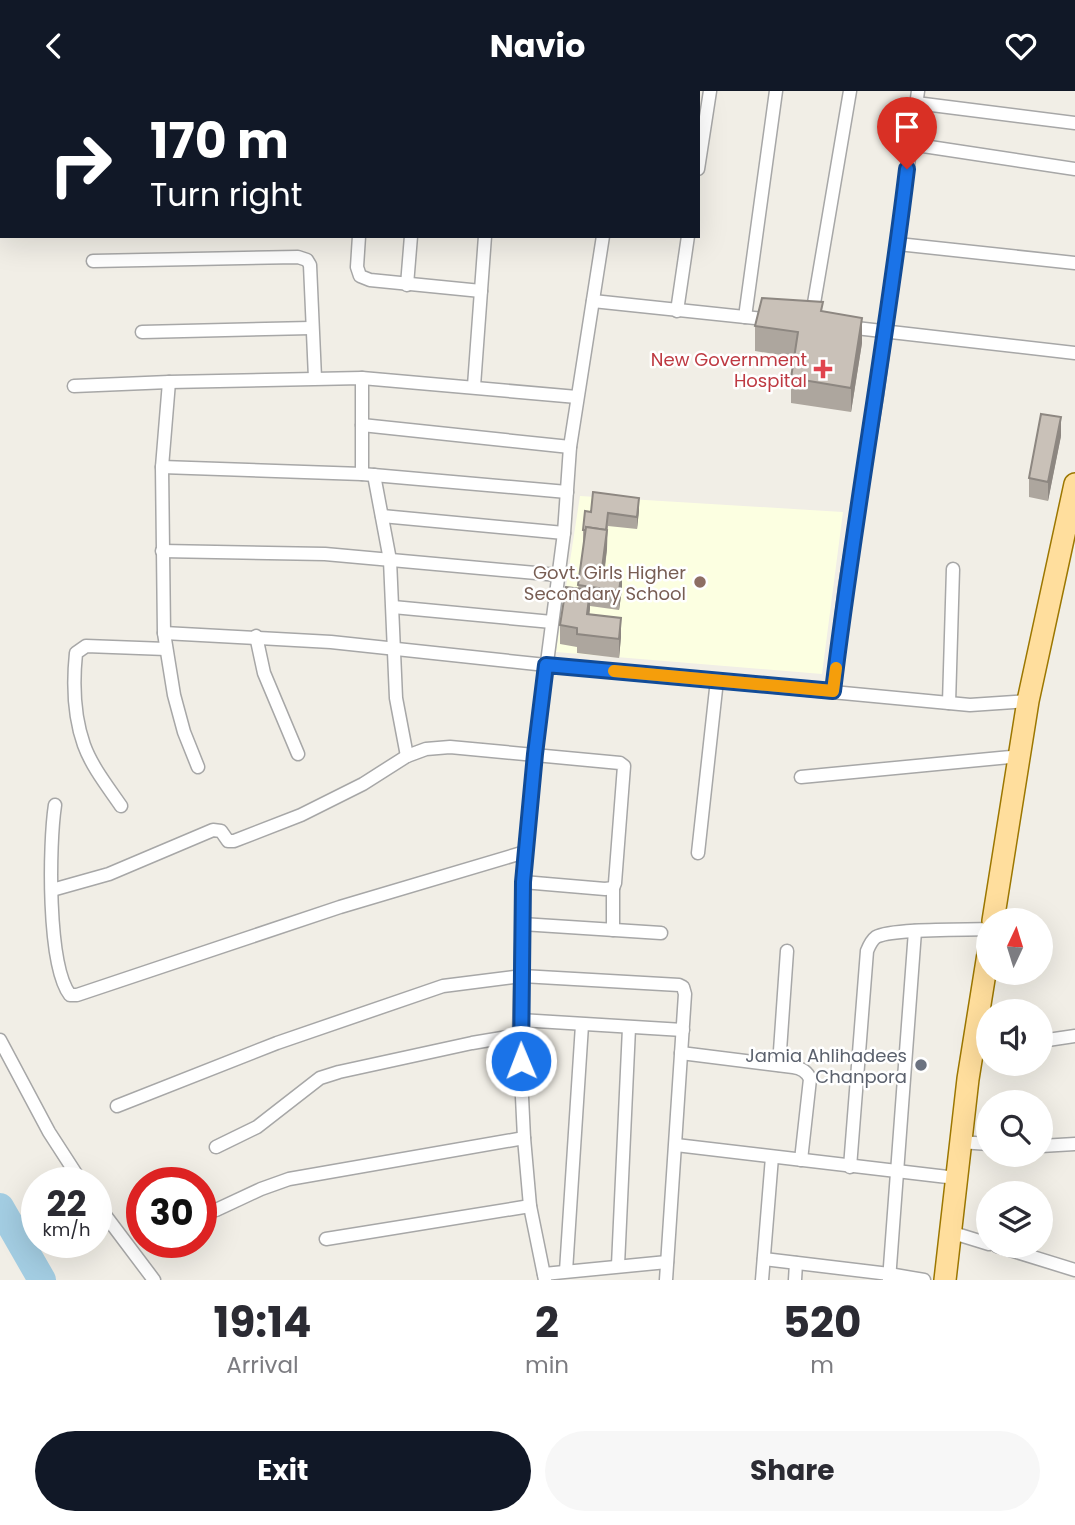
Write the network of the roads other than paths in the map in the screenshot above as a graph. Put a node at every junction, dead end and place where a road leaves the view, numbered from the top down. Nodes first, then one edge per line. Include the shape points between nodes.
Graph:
1 (710, 91) edge
2 (776, 91) edge
3 (850, 91) edge
4 (917, 97) edge
5 (1075, 123) edge
6 (910, 144) junction
7 (700, 156) edge
8 (1075, 169) edge
9 (359, 238) edge
10 (411, 238) edge
11 (485, 238) edge
12 (603, 238) edge
13 (688, 238) edge
14 (898, 244) junction
15 (93, 261) dead end
16 (1075, 263) edge
17 (407, 285) junction
18 (481, 291) junction
19 (593, 301) junction
20 (677, 311) junction
21 (745, 317) junction
22 (810, 323) junction
23 (311, 328) junction
24 (885, 331) junction
25 (142, 332) dead end
26 (1075, 353) edge
27 (314, 377) junction
28 (362, 378) junction
29 (169, 381) junction
30 (74, 386) dead end
31 (474, 386) junction
32 (577, 397) junction
33 (362, 425) junction
34 (569, 447) junction
35 (162, 467) junction
36 (368, 475) junction
37 (1075, 484) edge
38 (567, 492) junction
39 (1072, 510) edge
40 (382, 516) junction
41 (564, 533) junction
42 (162, 551) junction
43 (390, 559) junction
44 (953, 569) dead end
45 (558, 575) junction
46 (393, 607) junction
47 (552, 622) junction
48 (164, 633) junction
49 (256, 636) junction
50 (392, 648) junction
51 (166, 649) junction
52 (546, 665) junction
53 (718, 680) junction
54 (833, 691) junction
55 (1028, 701) junction
56 (948, 703) junction
57 (298, 754) dead end
58 (535, 754) junction
59 (407, 756) junction
60 (1020, 756) junction
61 (198, 767) dead end
62 (800, 777) dead end
63 (55, 805) dead end
64 (121, 806) dead end
65 (525, 852) junction
66 (698, 853) dead end
67 (523, 882) junction
68 (613, 888) junction
69 (52, 890) junction
70 (995, 908) edge
71 (522, 924) junction
72 (976, 929) edge
73 (612, 930) junction
74 (915, 931) junction
75 (661, 933) dead end
76 (787, 951) dead end
77 (522, 977) junction
78 (520, 1020) junction
79 (582, 1025) junction
80 (629, 1028) junction
81 (683, 1030) junction
82 (519, 1035) junction
83 (1075, 1036) edge
84 (1053, 1039) edge
85 (0, 1040) edge
86 (681, 1052) junction
87 (779, 1065) junction
88 (976, 1068) edge
89 (117, 1106) dead end
90 (524, 1138) junction
91 (960, 1142) junction
92 (976, 1143) edge
93 (1075, 1144) edge
94 (676, 1145) junction
95 (1053, 1145) edge
96 (216, 1147) dead end
97 (772, 1157) junction
98 (801, 1160) junction
99 (72, 1167) edge
100 (850, 1167) junction
101 (898, 1172) junction
102 (956, 1178) junction
103 (530, 1206) junction
104 (217, 1210) edge
105 (112, 1224) edge
106 (950, 1232) junction
107 (326, 1239) dead end
108 (976, 1240) edge
109 (1036, 1258) edge
110 (764, 1259) junction
111 (667, 1262) junction
112 (796, 1263) junction
113 (618, 1265) junction
114 (1075, 1270) edge
115 (566, 1271) junction
116 (842, 1274) edge
117 (545, 1277) edge
118 (889, 1277) edge
119 (154, 1280) edge
120 (666, 1280) edge
121 (762, 1280) edge
122 (795, 1280) edge
123 (924, 1280) edge
124 (945, 1280) edge

1 - 7 street
2 - 21 street
3 - 22 street
4 - 5 street
4 - 6 street
6 - 8 street
6 - 14 street
9 - 17 street via 360,277
10 - 17 street
11 - 18 street
12 - 19 street
13 - 20 street
14 - 16 street
14 - 24 street
15 - 23 street via 298,257 310,265
17 - 18 street
18 - 31 street
19 - 20 street
19 - 32 street
20 - 21 street
21 - 22 street
22 - 24 street
23 - 25 street
23 - 27 street
24 - 26 street
24 - 54 street
27 - 28 street
27 - 29 street
28 - 31 street
28 - 33 street
29 - 30 street
29 - 35 street
31 - 32 street
32 - 34 street
33 - 34 street
33 - 36 street
34 - 38 street
35 - 36 street
35 - 42 street
36 - 38 street
36 - 40 street
37 - 39 main road
38 - 41 street
39 - 55 main road
40 - 41 street
40 - 43 street
41 - 45 street
42 - 43 street
42 - 48 street
43 - 45 street
43 - 46 street
44 - 56 street
45 - 47 street
46 - 47 street
46 - 50 street
47 - 52 street
48 - 49 street
48 - 51 street
49 - 50 street
49 - 57 street via 264,673
50 - 52 street
50 - 59 street
51 - 61 street via 184,732
51 - 64 street via 86,646 76,653 77,712 84,745
52 - 53 street
52 - 58 street
53 - 54 street
53 - 66 street
54 - 56 street
55 - 56 street
55 - 60 main road
58 - 59 street via 450,747
58 - 65 street
58 - 68 street via 624,766
59 - 69 street via 363,785 234,841 213,830 109,874
60 - 62 street
60 - 70 main road
63 - 69 street
65 - 67 street
65 - 69 street via 340,907 77,995 67,992 61,970
67 - 68 street
67 - 71 street
68 - 73 street
71 - 73 street
71 - 77 street
72 - 74 street
73 - 75 street
74 - 100 street via 877,937 867,951
74 - 101 street
76 - 87 street
77 - 78 street
77 - 81 street via 679,985 685,994
77 - 89 street via 422,992
78 - 79 street
78 - 82 street
79 - 80 street
79 - 115 street
80 - 81 street
80 - 113 street
81 - 86 street
82 - 90 street
82 - 96 street via 320,1078 268,1120
83 - 84 street
85 - 99 street
86 - 87 street
86 - 94 street
87 - 98 street via 801,1068 810,1079
88 - 91 main road
90 - 103 street
90 - 104 street via 289,1179
91 - 92 street
91 - 102 main road
93 - 95 street
94 - 97 street
94 - 111 street
97 - 98 street
97 - 110 street
98 - 100 street
100 - 101 street
101 - 102 street
101 - 118 street
102 - 106 main road
103 - 107 street
103 - 117 street
105 - 119 street
106 - 108 street
106 - 124 main road
109 - 114 street
110 - 112 street
110 - 121 street
111 - 113 street
111 - 120 street
112 - 116 street
112 - 122 street
113 - 115 street
115 - 117 street
116 - 118 street
118 - 123 street

